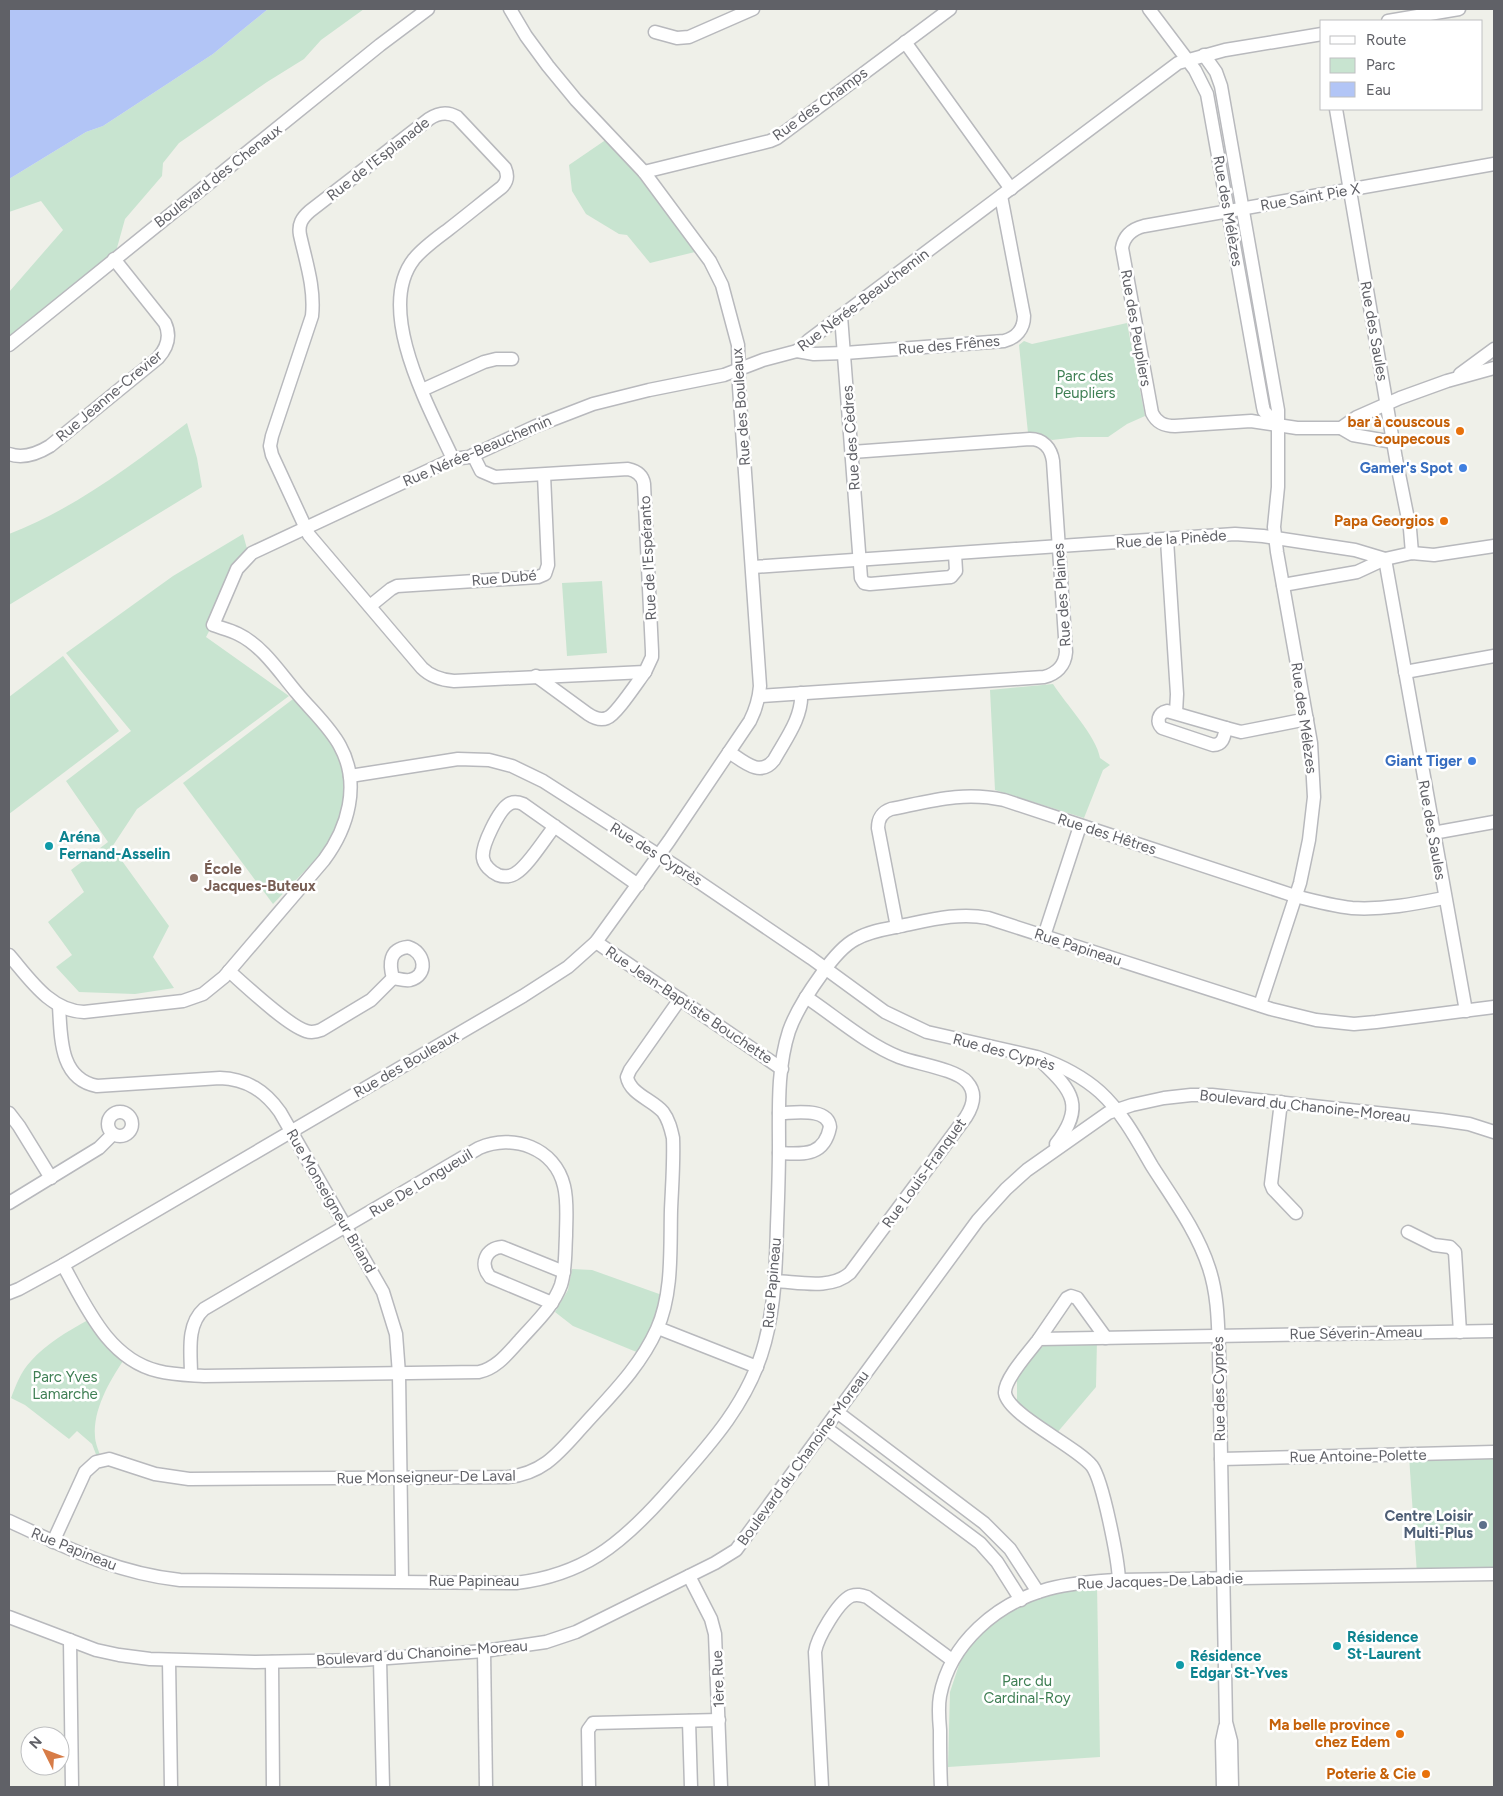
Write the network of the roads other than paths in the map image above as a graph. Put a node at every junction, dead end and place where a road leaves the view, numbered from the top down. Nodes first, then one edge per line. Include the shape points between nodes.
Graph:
1 (428, 9) edge
2 (510, 9) edge
3 (753, 9) edge
4 (950, 9) edge
5 (1150, 9) edge
6 (1459, 9) edge
7 (1394, 20) edge
8 (655, 32) dead end
9 (1320, 34) edge
10 (905, 42) junction
11 (1204, 55) junction
12 (1187, 59) junction
13 (1336, 110) edge
14 (1494, 164) edge
15 (644, 172) junction
16 (1350, 190) junction
17 (1006, 192) junction
18 (1242, 209) junction
19 (1228, 212) junction
20 (1128, 234) joint
21 (114, 259) junction
22 (842, 316) junction
23 (9, 345) edge
24 (1494, 348) edge
25 (797, 351) junction
26 (845, 353) junction
27 (512, 359) dead end
28 (1494, 368) edge
29 (739, 369) junction
30 (1447, 381) junction
31 (422, 390) junction
32 (1388, 404) junction
33 (1277, 425) junction
34 (1341, 428) junction
35 (1393, 442) junction
36 (852, 452) junction
37 (9, 454) edge
38 (473, 455) junction
39 (453, 459) junction
40 (544, 474) junction
41 (305, 528) junction
42 (1276, 538) junction
43 (1167, 540) junction
44 (1058, 546) junction
45 (1494, 546) edge
46 (1412, 553) junction
47 (955, 554) junction
48 (1385, 559) junction
49 (859, 561) junction
50 (753, 567) junction
51 (1283, 585) junction
52 (370, 606) junction
53 (1494, 656) edge
54 (645, 672) junction
55 (1405, 672) junction
56 (536, 676) junction
57 (801, 693) junction
58 (760, 696) junction
59 (1176, 713) junction
60 (1307, 719) junction
61 (1226, 728) junction
62 (729, 752) junction
63 (350, 776) junction
64 (1494, 822) edge
65 (555, 826) junction
66 (1080, 826) junction
67 (1433, 833) junction
68 (659, 855) junction
69 (638, 885) junction
70 (1295, 896) junction
71 (1444, 898) junction
72 (896, 927) junction
73 (1044, 936) junction
74 (596, 942) junction
75 (9, 955) edge
76 (825, 968) junction
77 (229, 971) junction
78 (394, 978) dead end
79 (806, 996) junction
80 (680, 999) junction
81 (1260, 1005) junction
82 (59, 1006) junction
83 (1494, 1007) edge
84 (1466, 1012) junction
85 (1037, 1058) junction
86 (782, 1069) junction
87 (1281, 1102) junction
88 (1116, 1110) junction
89 (9, 1113) edge
90 (779, 1113) junction
91 (291, 1131) junction
92 (1494, 1132) edge
93 (113, 1134) dead end
94 (779, 1153) junction
95 (1047, 1156) junction
96 (51, 1178) junction
97 (9, 1203) edge
98 (1296, 1213) dead end
99 (346, 1227) junction
100 (1408, 1232) dead end
101 (63, 1265) junction
102 (564, 1272) junction
103 (775, 1281) junction
104 (9, 1293) edge
105 (552, 1303) junction
106 (658, 1328) junction
107 (1494, 1331) edge
108 (1460, 1332) junction
109 (1218, 1336) junction
110 (1106, 1338) junction
111 (1039, 1339) junction
112 (757, 1367) junction
113 (399, 1374) junction
114 (191, 1375) junction
115 (837, 1412) junction
116 (826, 1428) junction
117 (1494, 1452) edge
118 (1221, 1459) junction
119 (400, 1478) junction
120 (926, 1479) junction
121 (915, 1494) junction
122 (9, 1521) edge
123 (53, 1542) junction
124 (1494, 1574) edge
125 (689, 1576) junction
126 (1223, 1578) junction
127 (1119, 1580) junction
128 (402, 1581) junction
129 (1038, 1592) junction
130 (1021, 1600) junction
131 (9, 1617) edge
132 (70, 1640) junction
133 (484, 1650) junction
134 (380, 1659) junction
135 (169, 1660) junction
136 (952, 1660) junction
137 (272, 1662) junction
138 (719, 1720) junction
139 (689, 1721) junction
140 (1226, 1722) junction
141 (72, 1787) edge
142 (171, 1787) edge
143 (273, 1787) edge
144 (383, 1787) edge
145 (486, 1787) edge
146 (589, 1787) edge
147 (691, 1787) edge
148 (722, 1787) edge
149 (822, 1787) edge
150 (941, 1787) edge
151 (1222, 1787) edge
152 (1232, 1787) edge

1 - 21 street, Boulevard des Chenaux
2 - 15 street, Rue des Bouleaux via 548,66
3 - 8 street via 689,37
4 - 10 street, Rue des Champs
5 - 12 street, Rue des Mélèzes
6 - 7 street
9 - 11 street, Rue Nérée-Beauchemin
10 - 15 street, Rue des Champs via 773,140
10 - 17 street, Rue des Frênes
11 - 12 street, Rue Nérée-Beauchemin
11 - 18 street, Rue des Mélèzes via 1221,86
12 - 17 street, Rue Nérée-Beauchemin via 1173,66
12 - 19 street, Rue des Mélèzes via 1207,94
13 - 16 street, Rue des Saules
14 - 16 street, Rue Saint Pie X
15 - 29 street, Rue des Bouleaux via 718,275 738,344
16 - 18 street, Rue Saint Pie X
16 - 32 street, Rue des Saules
17 - 22 street, Rue Nérée-Beauchemin
17 - 26 street, Rue des Frênes via 1024,316 1024,324 1016,335 1004,341
18 - 19 street, Rue Saint Pie X
18 - 33 street, Rue des Mélèzes via 1278,410
19 - 20 street, Rue Saint Pie X via 1144,226
19 - 33 street, Rue des Mélèzes via 1264,411
20 - 33 street, Rue des Peupliers via 1122,253 1151,408 1157,421 1170,426 1251,421
21 - 23 street, Boulevard des Chenaux
21 - 37 street, Rue Jeanne-Crevier via 165,323 168,333 165,350 50,446 26,456
22 - 25 street, Rue Nérée-Beauchemin
22 - 26 street, Rue des Cèdres
24 - 30 street
25 - 26 street, Rue des Frênes
25 - 29 street, Rue Nérée-Beauchemin
26 - 36 street, Rue des Cèdres
27 - 31 street via 484,362
28 - 30 street
29 - 38 street, Rue Nérée-Beauchemin via 593,404
29 - 50 street, Rue des Bouleaux
30 - 32 street
31 - 39 street, Rue de l'Esplanade
31 - 41 street, Rue de l'Esplanade via 408,354 401,316 402,291 408,270 422,251 502,187 507,179 505,168 457,117 448,113 429,119 310,211 300,225 313,297 312,316 270,446
32 - 34 street
32 - 35 street, Rue des Saules
33 - 34 street via 1306,429
33 - 42 street, Rue des Mélèzes
34 - 35 street via 1353,435
35 - 46 street, Rue des Saules
36 - 44 street, Rue des Plaines via 1037,440 1047,446 1052,457
36 - 49 street, Rue des Cèdres
38 - 39 street, Rue Nérée-Beauchemin
38 - 40 street, Rue de l'Espéranto via 481,471 489,476
39 - 41 street, Rue Nérée-Beauchemin
40 - 52 street, Rue Dubé via 548,565 544,574 538,577 397,586
40 - 54 street, Rue de l'Espéranto via 628,470 635,471 642,478 652,651
41 - 52 street
41 - 63 street, Rue Nérée-Beauchemin via 247,557 233,578 213,625 239,635 267,658 336,740
42 - 43 street, Rue de la Pinède via 1235,534
42 - 48 street, Rue de la Pinède via 1355,550
42 - 51 street, Rue des Mélèzes
43 - 44 street, Rue de la Pinède
43 - 59 street
44 - 47 street, Rue de la Pinède
44 - 57 street, Rue des Plaines via 1066,652 1063,664 1052,674
45 - 46 street, Rue de la Pinède via 1434,555
46 - 48 street, Rue de la Pinède
47 - 49 street, Rue de la Pinède
47 - 49 street via 956,571 951,577 870,584 861,578
48 - 51 street, Rue de la Pinède via 1357,572
48 - 55 street, Rue des Saules
49 - 50 street, Rue de la Pinède
50 - 58 street, Rue des Bouleaux
51 - 60 street, Rue des Mélèzes
52 - 56 street via 430,676 448,680
53 - 55 street
54 - 56 street
54 - 56 street, Rue de l'Espéranto via 614,713 605,719 588,714
55 - 67 street, Rue des Saules
57 - 58 street, Rue des Plaines
57 - 62 street via 799,714 770,766 753,767
58 - 62 street, Rue des Bouleaux via 753,715
59 - 61 street
59 - 61 street via 1167,711 1160,714 1158,722 1162,728 1213,745 1221,743
60 - 61 street via 1241,732
60 - 70 street, Rue des Mélèzes via 1313,770 1313,809 1308,847
62 - 68 street, Rue des Bouleaux
63 - 68 street, Rue des Cyprès via 458,759 501,762 537,777
63 - 77 street via 350,801 337,842
64 - 67 street
65 - 65 street via 523,804 510,803 500,813 490,833 483,852 484,862 500,876 515,874
65 - 69 street
66 - 70 street, Rue des Hêtres
66 - 72 street, Rue des Hêtres via 1004,800 976,796 955,796 888,810 879,819 878,828
66 - 73 street
67 - 71 street, Rue des Saules
68 - 69 street, Rue des Bouleaux
68 - 76 street, Rue des Cyprès
69 - 74 street, Rue des Bouleaux
70 - 71 street, Rue des Hêtres via 1339,906 1368,908
70 - 81 street, Rue des Mélèzes
71 - 84 street, Rue des Saules
72 - 73 street, Rue Papineau via 952,916 974,916 998,920
72 - 76 street, Rue Papineau via 855,939
73 - 81 street, Rue Papineau
74 - 80 street, Rue Jean-Baptiste Bouchette
74 - 91 street, Rue des Bouleaux via 568,968 542,985
75 - 82 street
76 - 79 street, Rue Papineau
76 - 85 street, Rue des Cyprès via 880,1008 916,1028
77 - 78 street via 291,1023 313,1032 371,1000
77 - 82 street via 210,990 189,999 84,1012
79 - 86 street, Rue Papineau via 789,1029
79 - 103 street, Rue Louis-Franquet via 860,1035 892,1053 960,1076 970,1086 973,1100 966,1117 850,1273 827,1283
80 - 86 street, Rue Jean-Baptiste Bouchette
80 - 106 street, Rue Monseigneur-De Laval via 627,1077 630,1086 664,1113 672,1138 669,1274
81 - 84 street, Rue Papineau via 1310,1018 1354,1024
82 - 91 street, Rue Monseigneur Briand via 64,1053 73,1072 88,1084 235,1079 264,1094
83 - 84 street, Rue Papineau
85 - 88 street, Rue des Cyprès via 1082,1078
85 - 95 street via 1063,1082 1072,1103 1069,1125
86 - 90 street, Rue Papineau
87 - 88 street, Boulevard du Chanoine-Moreau via 1192,1095 1158,1099
87 - 92 street, Boulevard du Chanoine-Moreau via 1448,1120
87 - 98 street via 1271,1184
88 - 95 street, Boulevard du Chanoine-Moreau
88 - 109 street, Rue des Cyprès via 1200,1246 1213,1281
89 - 96 street
90 - 94 street, Rue Papineau
90 - 94 street via 822,1115 830,1127 823,1144 815,1151
91 - 99 street, Rue Monseigneur Briand
91 - 101 street, Rue des Bouleaux
93 - 96 street via 99,1148
94 - 103 street, Rue Papineau
95 - 115 street, Boulevard du Chanoine-Moreau via 1011,1184 978,1220
96 - 97 street
99 - 102 street, Rue De Longueuil via 479,1148 498,1142 514,1142 542,1153 562,1180 566,1199
99 - 113 street, Rue Monseigneur Briand via 389,1308 397,1341
99 - 114 street, Rue De Longueuil via 200,1313 192,1332
100 - 108 street via 1434,1245 1450,1247 1455,1252
101 - 104 street, Rue des Bouleaux
101 - 114 street, Rue De Longueuil via 98,1326 120,1350 151,1369
102 - 105 street, Rue De Longueuil
102 - 105 street via 502,1247 492,1249 485,1257 484,1268 490,1277
103 - 112 street, Rue Papineau via 769,1327
105 - 113 street, Rue De Longueuil via 502,1360 487,1370
106 - 112 street
106 - 119 street, Rue Monseigneur-De Laval via 628,1377 557,1454 539,1468 528,1474 508,1477
107 - 108 street, Rue Séverin-Ameau
108 - 109 street, Rue Séverin-Ameau
109 - 110 street, Rue Séverin-Ameau
109 - 118 street, Rue des Cyprès
110 - 111 street, Rue Séverin-Ameau
110 - 111 street via 1077,1298 1071,1296
111 - 127 street via 1009,1380 1005,1388 1006,1397 1016,1410 1083,1457 1094,1469 1100,1482
112 - 128 street, Rue Papineau via 734,1413 710,1444 632,1529 593,1559 549,1578 533,1581
113 - 114 street, Rue De Longueuil
113 - 119 street, Rue Monseigneur Briand
115 - 116 street, Boulevard du Chanoine-Moreau
115 - 120 street
116 - 121 street
116 - 125 street, Boulevard du Chanoine-Moreau via 736,1550
117 - 118 street, Rue Antoine-Polette
118 - 126 street, Rue des Cyprès
119 - 123 street, Rue Monseigneur-De Laval via 182,1478 104,1460 96,1462 85,1472
119 - 128 street, Rue Monseigneur Briand
120 - 121 street
120 - 129 street via 1003,1541
121 - 130 street via 986,1549
122 - 123 street, Rue Papineau
123 - 128 street, Rue Papineau via 105,1564 180,1580
124 - 126 street, Rue Jacques-De Labadie
125 - 133 street, Boulevard du Chanoine-Moreau via 561,1638
125 - 138 street, 1ère Rue via 715,1634
126 - 127 street, Rue Jacques-De Labadie
126 - 140 street, Rue des Cyprès
127 - 129 street, Rue Jacques-De Labadie via 1081,1583
129 - 130 street, Rue Jacques-De Labadie
130 - 136 street, Rue Jacques-De Labadie via 974,1632
131 - 132 street, Boulevard du Chanoine-Moreau
132 - 135 street, Boulevard du Chanoine-Moreau via 112,1654
132 - 141 street
133 - 134 street, Boulevard du Chanoine-Moreau
133 - 145 street
134 - 137 street, Boulevard du Chanoine-Moreau
134 - 144 street
135 - 137 street, Boulevard du Chanoine-Moreau
135 - 142 street
136 - 149 street via 866,1597 854,1595 844,1602 820,1635 815,1652
136 - 150 street, Rue Jacques-De Labadie via 939,1703
137 - 143 street
138 - 139 street
138 - 148 street, 1ère Rue
139 - 146 street via 593,1723 588,1730
139 - 147 street
140 - 151 street, Rue des Cyprès via 1222,1742
140 - 152 street, Rue des Cyprès via 1231,1741

